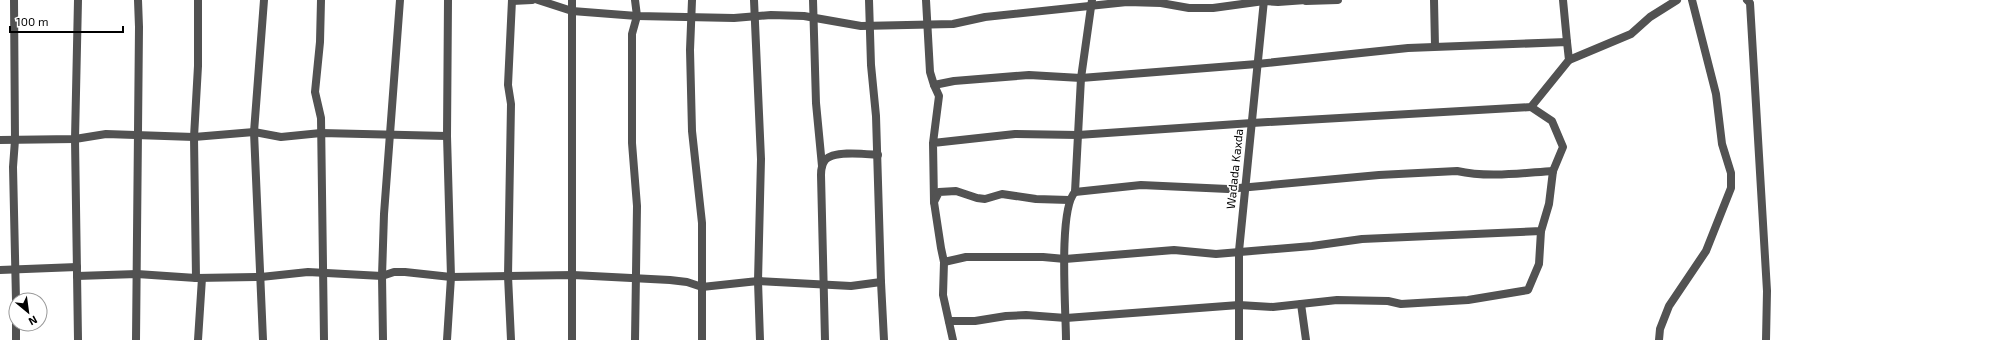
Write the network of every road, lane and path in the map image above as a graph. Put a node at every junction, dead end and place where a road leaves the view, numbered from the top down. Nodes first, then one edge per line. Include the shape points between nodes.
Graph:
1 (14, 0) edge
2 (78, 0) edge
3 (138, 0) edge
4 (198, 0) edge
5 (264, 0) edge
6 (321, 0) edge
7 (400, 0) edge
8 (448, 0) edge
9 (532, 0) edge
10 (538, 0) edge
11 (572, 0) edge
12 (635, 0) edge
13 (692, 0) edge
14 (754, 0) edge
15 (813, 0) edge
16 (869, 0) edge
17 (926, 0) edge
18 (1264, 0) edge
19 (1306, 0) edge
20 (1338, 0) edge
21 (1434, 0) edge
22 (1563, 0) edge
23 (1677, 0) edge
24 (1692, 0) edge
25 (1748, 0) edge
26 (512, 1) edge
27 (1092, 3) edge
28 (572, 11) junction
29 (637, 16) junction
30 (692, 17) junction
31 (754, 17) junction
32 (814, 18) junction
33 (871, 26) junction
34 (927, 26) junction
35 (1567, 42) junction
36 (1435, 46) junction
37 (1569, 60) junction
38 (1258, 64) junction
39 (1081, 78) junction
40 (934, 85) junction
41 (1531, 107) junction
42 (1252, 123) junction
43 (254, 132) junction
44 (321, 133) junction
45 (137, 135) junction
46 (390, 135) junction
47 (1078, 135) junction
48 (446, 136) junction
49 (194, 137) junction
50 (75, 139) junction
51 (0, 140) edge
52 (15, 140) junction
53 (933, 143) junction
54 (878, 155) junction
55 (822, 166) junction
56 (1553, 171) junction
57 (1245, 187) junction
58 (1075, 192) junction
59 (1069, 200) junction
60 (934, 202) junction
61 (1541, 231) junction
62 (1239, 251) junction
63 (1065, 259) junction
64 (944, 262) junction
65 (77, 267) junction
66 (0, 270) edge
67 (16, 270) junction
68 (324, 272) junction
69 (136, 274) junction
70 (573, 275) junction
71 (77, 276) junction
72 (382, 276) junction
73 (508, 276) junction
74 (261, 277) junction
75 (451, 277) junction
76 (199, 278) junction
77 (636, 279) junction
78 (758, 281) junction
79 (881, 282) junction
80 (824, 285) junction
81 (702, 287) junction
82 (16, 292) edge
83 (1301, 304) junction
84 (1239, 305) junction
85 (1066, 318) junction
86 (949, 321) junction
87 (78, 340) edge
88 (136, 340) edge
89 (198, 340) edge
90 (263, 340) edge
91 (324, 340) edge
92 (383, 340) edge
93 (448, 340) edge
94 (511, 340) edge
95 (572, 340) edge
96 (635, 340) edge
97 (702, 340) edge
98 (760, 340) edge
99 (825, 340) edge
100 (884, 340) edge
101 (953, 340) edge
102 (1066, 340) edge
103 (1239, 340) edge
104 (1306, 340) edge
105 (1659, 340) edge
106 (1766, 340) edge

1 - 52 street
2 - 50 street
3 - 45 street
4 - 49 street
5 - 43 street
6 - 44 street via 315,92 321,118
7 - 46 street
8 - 48 street
9 - 26 street
10 - 28 street
11 - 28 street
12 - 29 street
13 - 30 street
14 - 31 street
15 - 32 street
16 - 33 street
17 - 34 street
18 - 19 street
18 - 27 street via 1212,8 1189,8 1160,3
18 - 38 street, Wadada Kaxda
19 - 20 street
21 - 36 street
22 - 35 street
23 - 37 street via 1650,17 1631,34
24 - 105 street via 1716,94 1722,144 1731,174 1731,188 1706,251 1669,306 1660,329
25 - 106 street via 1767,291
26 - 73 street via 508,85 512,104
27 - 34 street
27 - 39 street
28 - 29 street
28 - 70 street
29 - 30 street
29 - 77 street via 632,34 632,143 637,206
30 - 31 street
30 - 81 street via 692,116 702,223
31 - 32 street via 771,15
31 - 78 street via 761,159
32 - 33 street
32 - 55 street via 816,103
33 - 34 street
33 - 54 street via 871,65
34 - 40 street via 930,72
35 - 36 street
35 - 37 street
36 - 38 street
37 - 41 street
38 - 39 street
38 - 42 street, Wadada Kaxda
39 - 40 street via 1029,75
39 - 47 street
40 - 53 street via 938,96
41 - 42 street
41 - 56 street via 1552,122 1563,147
42 - 47 street
42 - 57 street, Wadada Kaxda
43 - 44 street via 281,137
43 - 49 street
43 - 74 street
44 - 46 street
44 - 68 street
45 - 49 street
45 - 50 street via 106,134
45 - 69 street
46 - 48 street
46 - 72 street
47 - 53 street via 1015,134
47 - 58 street
48 - 75 street
49 - 76 street
50 - 52 street
50 - 65 street
51 - 52 street
52 - 67 street via 13,167
53 - 60 street
54 - 55 street via 845,153 833,156
54 - 79 street
55 - 80 street
56 - 57 street via 1506,174 1457,171 1379,175
56 - 61 street via 1549,204
57 - 58 street via 1209,189 1141,185
57 - 62 street, Wadada Kaxda
58 - 59 street
59 - 60 street via 1002,194 985,199 956,191 939,192
59 - 63 street
60 - 64 street
61 - 62 street via 1362,239 1312,246
61 - 83 street via 1539,264 1528,290 1468,300 1401,304 1388,301 1337,300
62 - 63 street via 1216,254 1174,250
62 - 84 street, Wadada Kaxda
63 - 64 street via 966,257
63 - 85 street
64 - 86 street via 943,295
65 - 67 street
65 - 71 street
66 - 67 street
67 - 82 street
68 - 72 street
68 - 74 street
68 - 91 street
69 - 71 street
69 - 76 street
69 - 88 street
70 - 73 street
70 - 77 street
70 - 95 street
71 - 87 street
72 - 75 street via 405,272
72 - 92 street
73 - 75 street
73 - 94 street
74 - 76 street
74 - 90 street
75 - 93 street
76 - 89 street
77 - 81 street via 687,282
77 - 96 street
78 - 80 street
78 - 81 street
78 - 98 street
79 - 80 street via 851,286
79 - 100 street
80 - 99 street
81 - 97 street
83 - 84 street via 1273,307
83 - 104 street
84 - 85 street
84 - 103 street, Wadada Kaxda
85 - 86 street via 1006,316 975,321
85 - 102 street
86 - 101 street

